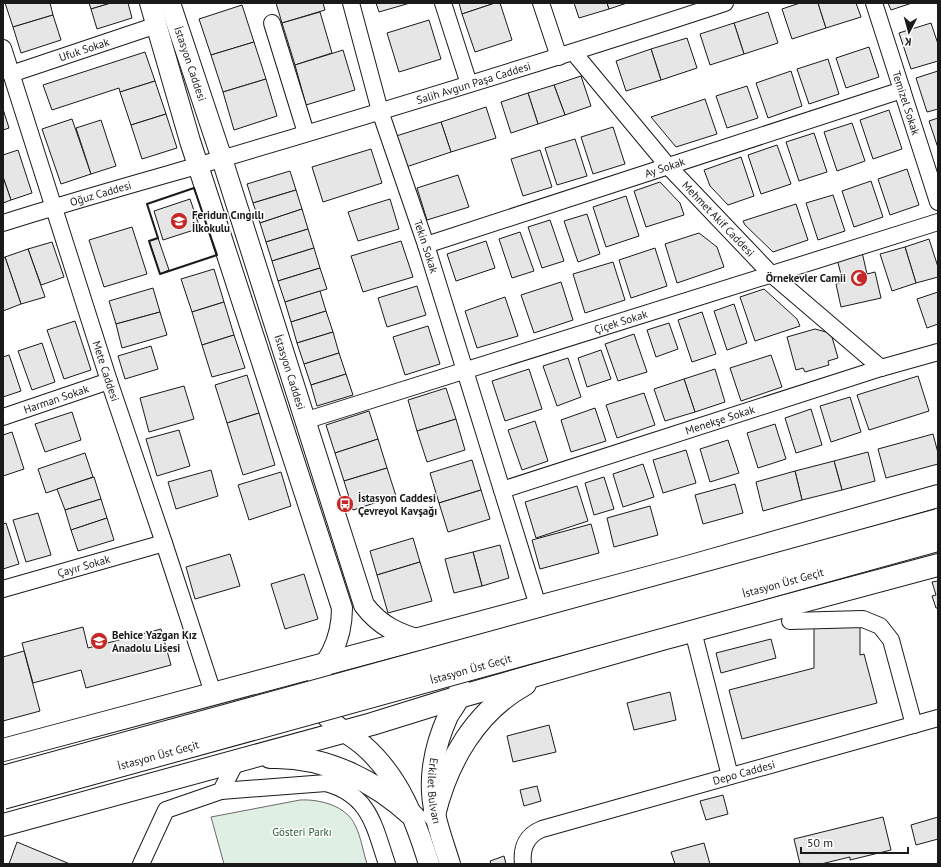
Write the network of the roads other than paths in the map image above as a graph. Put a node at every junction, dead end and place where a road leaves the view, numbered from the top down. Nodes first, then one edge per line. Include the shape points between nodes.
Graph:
1 (150, 3) edge
2 (170, 3) edge
3 (351, 3) edge
4 (443, 3) edge
5 (541, 3) edge
6 (725, 3) edge
7 (874, 3) edge
8 (272, 23) dead end
9 (157, 25) junction
10 (567, 55) junction
11 (6, 61) edge
12 (469, 84) junction
13 (902, 90) junction
14 (380, 111) junction
15 (306, 133) junction
16 (222, 159) junction
17 (198, 165) junction
18 (668, 166) junction
19 (938, 202) edge
20 (53, 207) junction
21 (938, 222) edge
22 (3, 223) edge
23 (426, 244) junction
24 (771, 274) junction
25 (938, 352) edge
26 (881, 368) junction
27 (466, 370) junction
28 (109, 381) junction
29 (3, 417) edge
30 (304, 421) junction
31 (502, 490) junction
32 (938, 496) edge
33 (938, 520) edge
34 (938, 540) edge
35 (164, 543) junction
36 (938, 565) edge
37 (3, 589) edge
38 (538, 606) junction
39 (790, 621) dead end
40 (693, 631) junction
41 (415, 638) junction
42 (326, 663) junction
43 (558, 669) junction
44 (213, 693) junction
45 (459, 697) junction
46 (938, 718) edge
47 (914, 725) junction
48 (344, 731) junction
49 (3, 750) edge
50 (237, 760) junction
51 (730, 776) junction
52 (3, 777) edge
53 (221, 791) junction
54 (3, 798) edge
55 (424, 816) junction
56 (3, 825) edge
57 (141, 864) edge
58 (387, 864) edge
59 (429, 864) edge
60 (450, 864) edge
61 (523, 864) edge

1 - 9 main road, İstasyon Caddesi
2 - 16 main road, İstasyon Caddesi
3 - 14 street, Tekin Sokak
4 - 12 street
5 - 10 street, Mehmet Akif Caddesi
6 - 10 street, Salih Avgun Paşa Caddesi
7 - 13 street, Temizel Sokak
8 - 15 street
9 - 11 street, Ufuk Sokak
9 - 17 main road, İstasyon Caddesi
10 - 12 street, Salih Avgun Paşa Caddesi
10 - 18 street, Mehmet Akif Caddesi
11 - 20 street, Mete Caddesi
12 - 14 street, Salih Avgun Paşa Caddesi
13 - 18 street, Ay Sokak
13 - 19 street, Temizel Sokak
14 - 15 street, Salih Avgun Paşa Caddesi
14 - 23 street, Tekin Sokak
15 - 16 street, Salih Avgun Paşa Caddesi
16 - 17 street, Oğuz Caddesi
16 - 30 main road, İstasyon Caddesi
17 - 20 street, Oğuz Caddesi
17 - 42 main road, İstasyon Caddesi via 342,608 340,633
18 - 23 street, Ay Sokak
18 - 24 street, Mehmet Akif Caddesi
20 - 22 street, Oğuz Caddesi
20 - 28 street, Mete Caddesi
21 - 24 street, Çiçek Sokak
23 - 27 street, Tekin Sokak
24 - 26 street, Mehmet Akif Caddesi
24 - 27 street, Çiçek Sokak
25 - 26 street, Menekşe Sokak
26 - 31 street, Menekşe Sokak
27 - 30 street, Çiçek Sokak
27 - 31 street, Tekin Sokak
28 - 29 street, Harman Sokak
28 - 35 street, Mete Caddesi
30 - 41 main road, İstasyon Caddesi via 364,605 382,625 403,636
31 - 38 street, Tekin Sokak
32 - 38 highway via 790,539
33 - 52 highway, İstasyon Üst Geçit, bridge
34 - 54 highway, İstasyon Üst Geçit, bridge
35 - 37 street, Çayır Sokak
35 - 44 street, Mete Caddesi
36 - 40 highway
38 - 41 highway
39 - 47 street via 863,619 880,626 891,640
40 - 43 highway
40 - 51 street
41 - 42 highway
41 - 45 main road, İstasyon Caddesi via 432,645 446,656 455,671
42 - 44 highway
42 - 48 main road, İstasyon Caddesi via 318,681 318,701 331,722
43 - 45 highway
43 - 55 highway via 539,676 516,690 490,710 476,725 457,752
44 - 49 highway
45 - 48 highway
45 - 55 main road, Erkilet Bulvarı via 443,727
46 - 47 street, Depo Caddesi
47 - 51 street, Depo Caddesi
48 - 50 highway
48 - 55 main road, Erkilet Bulvarı via 380,762
50 - 53 street
50 - 55 highway via 286,758 329,765 371,784
50 - 56 highway
51 - 61 street, Depo Caddesi via 550,826 536,832 526,841 522,854
53 - 57 street via 166,810
53 - 58 street via 326,782 342,788 357,798 369,813
55 - 59 main road, Erkilet Bulvarı
55 - 60 main road, Erkilet Bulvarı

